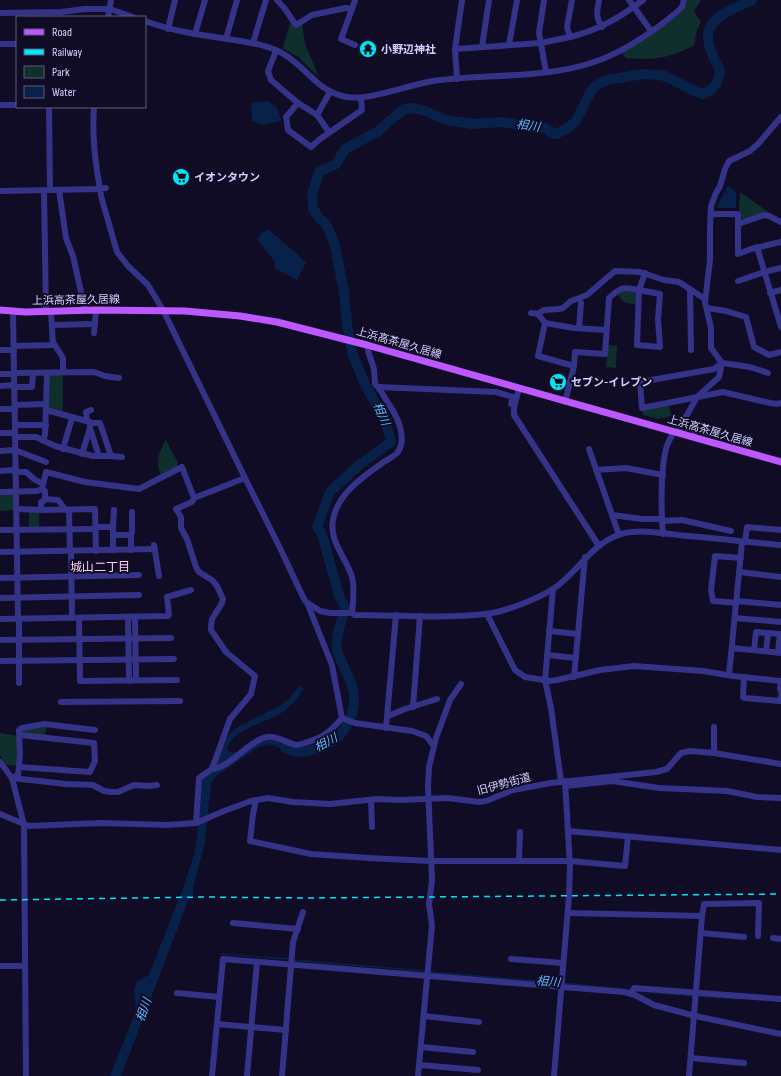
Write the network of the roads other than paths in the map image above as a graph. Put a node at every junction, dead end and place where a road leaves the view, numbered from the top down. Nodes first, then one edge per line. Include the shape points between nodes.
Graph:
1 (111, 0) edge
2 (176, 0) edge
3 (205, 0) edge
4 (237, 0) edge
5 (266, 0) edge
6 (277, 0) edge
7 (355, 0) edge
8 (462, 0) edge
9 (489, 0) edge
10 (517, 0) edge
11 (544, 0) edge
12 (572, 0) edge
13 (599, 0) edge
14 (629, 0) edge
15 (643, 0) edge
16 (684, 0) edge
17 (633, 7) junction
18 (352, 8) junction
19 (110, 9) junction
20 (0, 13) edge
21 (48, 14) edge
22 (108, 16) edge
23 (130, 16) edge
24 (146, 21) edge
25 (602, 27) junction
26 (168, 29) junction
27 (651, 31) junction
28 (194, 34) junction
29 (570, 37) junction
30 (226, 39) junction
31 (253, 43) junction
32 (541, 43) junction
33 (0, 44) edge
34 (16, 44) edge
35 (355, 45) dead end
36 (510, 45) junction
37 (482, 47) junction
38 (454, 49) junction
39 (276, 50) junction
40 (546, 72) junction
41 (457, 79) junction
42 (330, 92) junction
43 (361, 98) junction
44 (298, 103) junction
45 (0, 105) edge
46 (16, 105) edge
47 (49, 108) edge
48 (94, 108) edge
49 (317, 115) junction
50 (781, 117) edge
51 (329, 132) junction
52 (103, 189) junction
53 (59, 190) junction
54 (0, 191) edge
55 (47, 191) junction
56 (710, 214) junction
57 (781, 222) edge
58 (738, 224) junction
59 (781, 242) edge
60 (757, 247) junction
61 (781, 268) edge
62 (764, 272) junction
63 (645, 273) junction
64 (738, 281) dead end
65 (639, 290) junction
66 (690, 290) junction
67 (781, 290) edge
68 (770, 293) junction
69 (705, 298) junction
70 (581, 303) dead end
71 (706, 308) junction
72 (0, 310) edge
73 (85, 310) junction
74 (96, 310) junction
75 (164, 310) junction
76 (13, 311) junction
77 (48, 311) junction
78 (531, 313) dead end
79 (538, 314) junction
80 (779, 314) edge
81 (545, 323) junction
82 (95, 324) junction
83 (52, 325) junction
84 (781, 327) edge
85 (579, 328) junction
86 (606, 330) junction
87 (94, 333) dead end
88 (53, 342) junction
89 (367, 345) junction
90 (14, 348) junction
91 (0, 350) edge
92 (691, 350) dead end
93 (781, 352) edge
94 (722, 363) junction
95 (574, 366) junction
96 (47, 372) junction
97 (63, 372) junction
98 (14, 373) junction
99 (33, 373) junction
100 (768, 373) dead end
101 (0, 374) edge
102 (119, 378) dead end
103 (0, 386) edge
104 (14, 386) junction
105 (378, 387) junction
106 (519, 389) junction
107 (697, 398) junction
108 (565, 402) junction
109 (781, 403) edge
110 (15, 407) junction
111 (46, 407) junction
112 (0, 409) edge
113 (91, 410) dead end
114 (514, 415) junction
115 (72, 418) junction
116 (684, 418) junction
117 (89, 424) junction
118 (15, 425) junction
119 (46, 425) junction
120 (675, 432) junction
121 (695, 432) dead end
122 (0, 433) edge
123 (15, 435) junction
124 (43, 441) junction
125 (63, 449) junction
126 (0, 450) edge
127 (15, 450) junction
128 (589, 450) dead end
129 (82, 454) junction
130 (99, 456) junction
131 (110, 456) junction
132 (122, 457) dead end
133 (46, 462) dead end
134 (781, 462) edge
135 (596, 470) junction
136 (0, 471) edge
137 (16, 471) junction
138 (663, 475) junction
139 (245, 478) junction
140 (43, 486) junction
141 (0, 492) edge
142 (16, 492) junction
143 (194, 498) junction
144 (45, 499) junction
145 (16, 509) junction
146 (41, 510) junction
147 (68, 510) junction
148 (114, 510) dead end
149 (132, 512) dead end
150 (612, 515) junction
151 (662, 520) junction
152 (113, 527) junction
153 (95, 528) junction
154 (69, 529) junction
155 (0, 530) edge
156 (17, 530) junction
157 (781, 530) edge
158 (731, 531) dead end
159 (663, 534) junction
160 (113, 535) junction
161 (131, 535) junction
162 (619, 535) junction
163 (744, 542) junction
164 (781, 545) edge
165 (598, 546) junction
166 (96, 550) junction
167 (113, 550) junction
168 (131, 550) junction
169 (17, 551) junction
170 (70, 551) junction
171 (0, 552) edge
172 (585, 557) junction
173 (741, 558) junction
174 (740, 572) junction
175 (71, 576) junction
176 (139, 576) dead end
177 (160, 576) dead end
178 (17, 577) junction
179 (781, 577) edge
180 (0, 578) edge
181 (553, 589) junction
182 (191, 590) dead end
183 (139, 595) dead end
184 (72, 597) junction
185 (0, 598) edge
186 (18, 598) junction
187 (306, 602) junction
188 (737, 602) junction
189 (781, 605) edge
190 (351, 613) junction
191 (487, 614) junction
192 (396, 615) junction
193 (420, 616) junction
194 (128, 617) junction
195 (135, 617) junction
196 (76, 618) junction
197 (735, 618) junction
198 (0, 619) edge
199 (18, 619) junction
200 (781, 622) edge
201 (549, 631) junction
202 (768, 633) junction
203 (578, 634) junction
204 (781, 634) edge
205 (128, 638) junction
206 (136, 638) junction
207 (170, 638) dead end
208 (79, 639) junction
209 (0, 640) edge
210 (19, 640) junction
211 (732, 648) junction
212 (754, 650) junction
213 (766, 651) junction
214 (780, 652) edge
215 (547, 655) junction
216 (576, 658) junction
217 (128, 659) junction
218 (136, 659) junction
219 (174, 659) dead end
220 (80, 660) junction
221 (0, 661) edge
222 (20, 661) junction
223 (730, 675) junction
224 (574, 677) junction
225 (744, 677) junction
226 (129, 680) junction
227 (136, 680) junction
228 (177, 680) dead end
229 (545, 680) junction
230 (781, 681) edge
231 (20, 683) dead end
232 (461, 684) dead end
233 (781, 692) edge
234 (781, 696) edge
235 (437, 699) dead end
236 (180, 701) dead end
237 (61, 702) dead end
238 (413, 706) junction
239 (388, 716) junction
240 (342, 718) junction
241 (714, 727) dead end
242 (386, 728) junction
243 (95, 730) dead end
244 (20, 735) junction
245 (433, 745) junction
246 (714, 753) junction
247 (0, 762) edge
248 (781, 764) edge
249 (19, 767) junction
250 (212, 769) junction
251 (12, 778) junction
252 (564, 783) junction
253 (157, 785) dead end
254 (781, 798) edge
255 (428, 799) junction
256 (256, 800) junction
257 (371, 800) junction
258 (0, 814) edge
259 (196, 823) junction
260 (24, 824) junction
261 (372, 827) dead end
262 (568, 831) junction
263 (520, 832) dead end
264 (628, 837) junction
265 (781, 850) edge
266 (430, 861) junction
267 (520, 861) junction
268 (570, 861) junction
269 (303, 912) dead end
270 (568, 913) junction
271 (702, 916) junction
272 (233, 923) dead end
273 (298, 929) junction
274 (701, 933) junction
275 (758, 936) dead end
276 (744, 937) dead end
277 (773, 938) dead end
278 (781, 939) edge
279 (511, 959) dead end
280 (292, 961) junction
281 (257, 962) junction
282 (563, 964) junction
283 (0, 966) edge
284 (25, 966) junction
285 (427, 972) junction
286 (562, 984) junction
287 (632, 992) junction
288 (177, 994) dead end
289 (696, 995) junction
290 (219, 997) junction
291 (781, 999) edge
292 (424, 1016) junction
293 (695, 1016) junction
294 (479, 1022) dead end
295 (217, 1024) junction
296 (251, 1027) junction
297 (286, 1030) junction
298 (781, 1034) edge
299 (422, 1047) junction
300 (473, 1052) dead end
301 (691, 1058) junction
302 (744, 1063) dead end
303 (420, 1065) junction
304 (478, 1070) dead end
305 (26, 1076) edge
306 (212, 1076) edge
307 (247, 1076) edge
308 (282, 1076) edge
309 (418, 1076) edge
310 (554, 1076) edge
311 (689, 1076) edge

1 - 19 street
2 - 26 street
3 - 28 street
4 - 30 street
5 - 31 street
6 - 18 street via 296,25 312,15
7 - 18 street
8 - 38 street
9 - 37 street
10 - 36 street
11 - 32 street via 539,33
12 - 29 street via 568,27
13 - 25 street via 596,15
14 - 17 street
15 - 17 street
16 - 27 street via 677,12
17 - 25 street
17 - 27 street
18 - 35 street via 341,39
19 - 21 street via 85,9
19 - 22 street
19 - 23 street
20 - 21 street
24 - 26 street
25 - 29 street
26 - 28 street
27 - 40 street via 624,49 601,60
28 - 30 street
29 - 32 street
30 - 31 street
31 - 39 street
32 - 36 street
32 - 40 street
33 - 34 street
36 - 37 street
37 - 38 street
38 - 41 street
39 - 42 street via 290,58
39 - 44 street via 268,71 271,80
40 - 41 street
41 - 43 street via 432,81
42 - 43 street
42 - 49 street
43 - 51 street via 362,110
44 - 49 street
44 - 51 street via 286,117 288,130 311,147
45 - 46 street
47 - 55 street
48 - 52 street via 93,144
49 - 51 street
50 - 56 street via 755,147 729,161
52 - 53 street
52 - 75 street via 117,252 148,284
53 - 55 street
53 - 73 street via 66,238 73,256
54 - 55 street
55 - 77 street
56 - 58 street via 738,214
56 - 69 street via 710,260
57 - 58 street via 764,216
58 - 60 street via 738,254
59 - 60 street
60 - 62 street
61 - 62 street
62 - 64 street
62 - 68 street
63 - 65 street
63 - 66 street via 679,282
63 - 79 street via 614,272 586,295 571,301 563,308 544,310
65 - 65 street via 660,294 660,347 637,345
65 - 86 street via 619,289 609,298
66 - 69 street
66 - 92 street
67 - 68 street
68 - 80 street
69 - 71 street
70 - 85 street
71 - 93 street via 746,317 754,347 769,355
71 - 94 street via 711,328 711,348
72 - 76 main road, 上浜高茶屋久居線
73 - 74 main road, 上浜高茶屋久居線
73 - 77 main road, 上浜高茶屋久居線
74 - 75 main road, 上浜高茶屋久居線
74 - 82 street
75 - 89 main road, 上浜高茶屋久居線 via 240,316 277,322
75 - 139 street
76 - 77 main road, 上浜高茶屋久居線
76 - 90 street
77 - 83 street
78 - 79 street
79 - 81 street
80 - 84 street
81 - 85 street
81 - 95 street via 538,356
82 - 83 street
82 - 87 street
83 - 88 street
85 - 86 street
86 - 95 street via 604,354 575,352
88 - 90 street via 53,345
88 - 97 street via 63,358
89 - 105 street via 374,369 375,384
89 - 106 main road, 上浜高茶屋久居線
90 - 91 street
90 - 98 street
94 - 100 street
94 - 107 street via 719,377
94 - 107 street via 714,369 640,382 642,408
95 - 108 street
96 - 97 street
96 - 99 street
96 - 111 street
97 - 102 street via 94,372
98 - 99 street
98 - 101 street
98 - 104 street
99 - 104 street via 32,387
103 - 104 street
104 - 110 street
105 - 114 street via 496,392 513,397 510,414
105 - 190 street via 397,420 402,440 397,453 379,465 342,498 335,514 333,537 353,581
106 - 108 main road, 上浜高茶屋久居線
106 - 114 street
107 - 109 street via 723,392 770,403
107 - 116 street
108 - 120 main road, 上浜高茶屋久居線
110 - 111 street
110 - 112 street
110 - 118 street
111 - 115 street
111 - 119 street
113 - 117 street via 86,412
114 - 165 street
115 - 117 street
115 - 125 street
116 - 120 street
116 - 121 street
117 - 129 street
117 - 130 street
117 - 131 street via 100,423
118 - 119 street
118 - 123 street
119 - 124 street
120 - 134 main road, 上浜高茶屋久居線
120 - 138 street via 666,448
122 - 123 street
123 - 124 street via 36,437
123 - 127 street
124 - 125 street
125 - 129 street
126 - 127 street
127 - 133 street
127 - 137 street
128 - 135 street
129 - 130 street
130 - 131 street
131 - 132 street
135 - 138 street via 626,468
135 - 150 street
136 - 137 street
137 - 140 street via 26,472
137 - 142 street
138 - 151 street
139 - 143 street
139 - 187 street
140 - 142 street via 37,491
140 - 143 street via 46,472 85,482 139,489 182,467
140 - 144 street
141 - 142 street
142 - 145 street
143 - 250 street via 192,502 176,509 181,517 181,528 196,567 212,580 223,599 215,613 211,630 226,652 255,676 251,694 230,719
144 - 146 street via 41,502
144 - 147 street via 58,500
145 - 146 street
145 - 156 street
146 - 147 street
147 - 153 street via 95,509
147 - 154 street
148 - 152 street
149 - 161 street
150 - 151 street
150 - 162 street
151 - 158 street via 682,520
151 - 159 street
152 - 153 street
152 - 160 street
153 - 154 street
153 - 166 street
154 - 156 street
154 - 170 street
155 - 156 street
156 - 169 street
157 - 163 street via 746,527
159 - 162 street via 633,532
159 - 163 street
160 - 161 street
160 - 167 street
161 - 168 street
162 - 165 street
163 - 164 street
163 - 173 street
165 - 172 street
166 - 167 street
166 - 170 street
167 - 168 street
168 - 177 street via 154,547
169 - 170 street
169 - 171 street
169 - 178 street
170 - 175 street
172 - 181 street
172 - 203 street
173 - 174 street
173 - 188 street via 715,556 711,590 713,601
174 - 179 street
174 - 188 street
175 - 176 street
175 - 178 street
175 - 184 street
178 - 180 street
178 - 186 street
181 - 191 street via 526,602
181 - 201 street
182 - 195 street via 167,597 168,616
183 - 184 street
184 - 186 street
184 - 196 street
185 - 186 street
186 - 199 street
187 - 190 street via 320,611
187 - 240 street via 332,665
188 - 189 street
188 - 197 street
190 - 192 street
191 - 193 street
191 - 229 street via 515,670 525,677
192 - 193 street
192 - 239 street
193 - 238 street
194 - 195 street
194 - 196 street
194 - 205 street
195 - 206 street
196 - 199 street
196 - 208 street
197 - 200 street
197 - 211 street
198 - 199 street
199 - 210 street
201 - 203 street
201 - 215 street
202 - 204 street
202 - 212 street via 756,632
202 - 213 street
203 - 216 street
204 - 214 street
205 - 206 street
205 - 208 street
205 - 217 street
206 - 207 street
206 - 218 street
208 - 210 street
208 - 220 street
209 - 210 street
210 - 222 street
211 - 212 street
211 - 223 street
212 - 213 street
213 - 214 street
215 - 216 street
215 - 229 street
216 - 224 street
217 - 218 street
217 - 220 street
217 - 226 street
218 - 219 street
218 - 227 street
220 - 222 street
220 - 226 street via 80,681
221 - 222 street
222 - 231 street
223 - 224 street via 634,666 600,670
223 - 225 street
224 - 229 street
225 - 230 street
225 - 234 street via 743,697 780,701
226 - 227 street
227 - 228 street
229 - 252 street
230 - 233 street
232 - 245 street via 450,700
235 - 238 street
236 - 237 street
238 - 239 street
239 - 242 street
240 - 242 street
240 - 250 street via 333,730 321,738 297,745 268,736 216,769
241 - 246 street
242 - 245 street via 421,734
243 - 244 street via 41,724 22,728 19,730
244 - 249 street
244 - 249 street via 94,743 95,761 90,772
245 - 255 street
246 - 248 street
246 - 252 street via 681,753 667,769 656,772
247 - 251 street
249 - 251 street via 18,775
250 - 259 street via 199,778
251 - 253 street via 93,785 111,792 118,792 134,785
251 - 260 street
252 - 254 street via 612,781 659,788 727,791
252 - 255 street, 旧伊勢街道 via 512,790 479,802 448,798
252 - 262 street
255 - 257 street, 旧伊勢街道
255 - 266 street
256 - 257 street, 旧伊勢街道 via 268,798 330,804
256 - 259 street, 旧伊勢街道 via 224,810
256 - 266 street via 250,841 311,854
257 - 261 street
258 - 260 street, 旧伊勢街道
259 - 260 street, 旧伊勢街道 via 29,826
260 - 284 street
262 - 264 street
262 - 268 street
263 - 267 street
264 - 265 street
264 - 268 street via 625,866
266 - 267 street
266 - 285 street via 432,881 429,904 432,926
267 - 268 street
268 - 270 street
269 - 273 street
270 - 271 street
270 - 282 street
271 - 274 street
271 - 275 street via 704,904 759,902
272 - 273 street
273 - 280 street
274 - 276 street
274 - 289 street
277 - 278 street
279 - 282 street
280 - 281 street
280 - 285 street
280 - 297 street
281 - 290 street via 223,959
281 - 296 street
282 - 286 street
283 - 284 street
284 - 305 street
285 - 286 street
285 - 292 street
286 - 287 street
286 - 310 street
287 - 289 street
287 - 293 street via 654,1005
288 - 290 street
289 - 291 street
289 - 293 street
290 - 295 street
292 - 294 street
292 - 299 street
293 - 298 street
293 - 301 street
295 - 296 street
295 - 306 street
296 - 297 street
296 - 307 street
297 - 308 street
299 - 300 street
299 - 303 street
301 - 302 street
301 - 311 street
303 - 304 street
303 - 309 street

